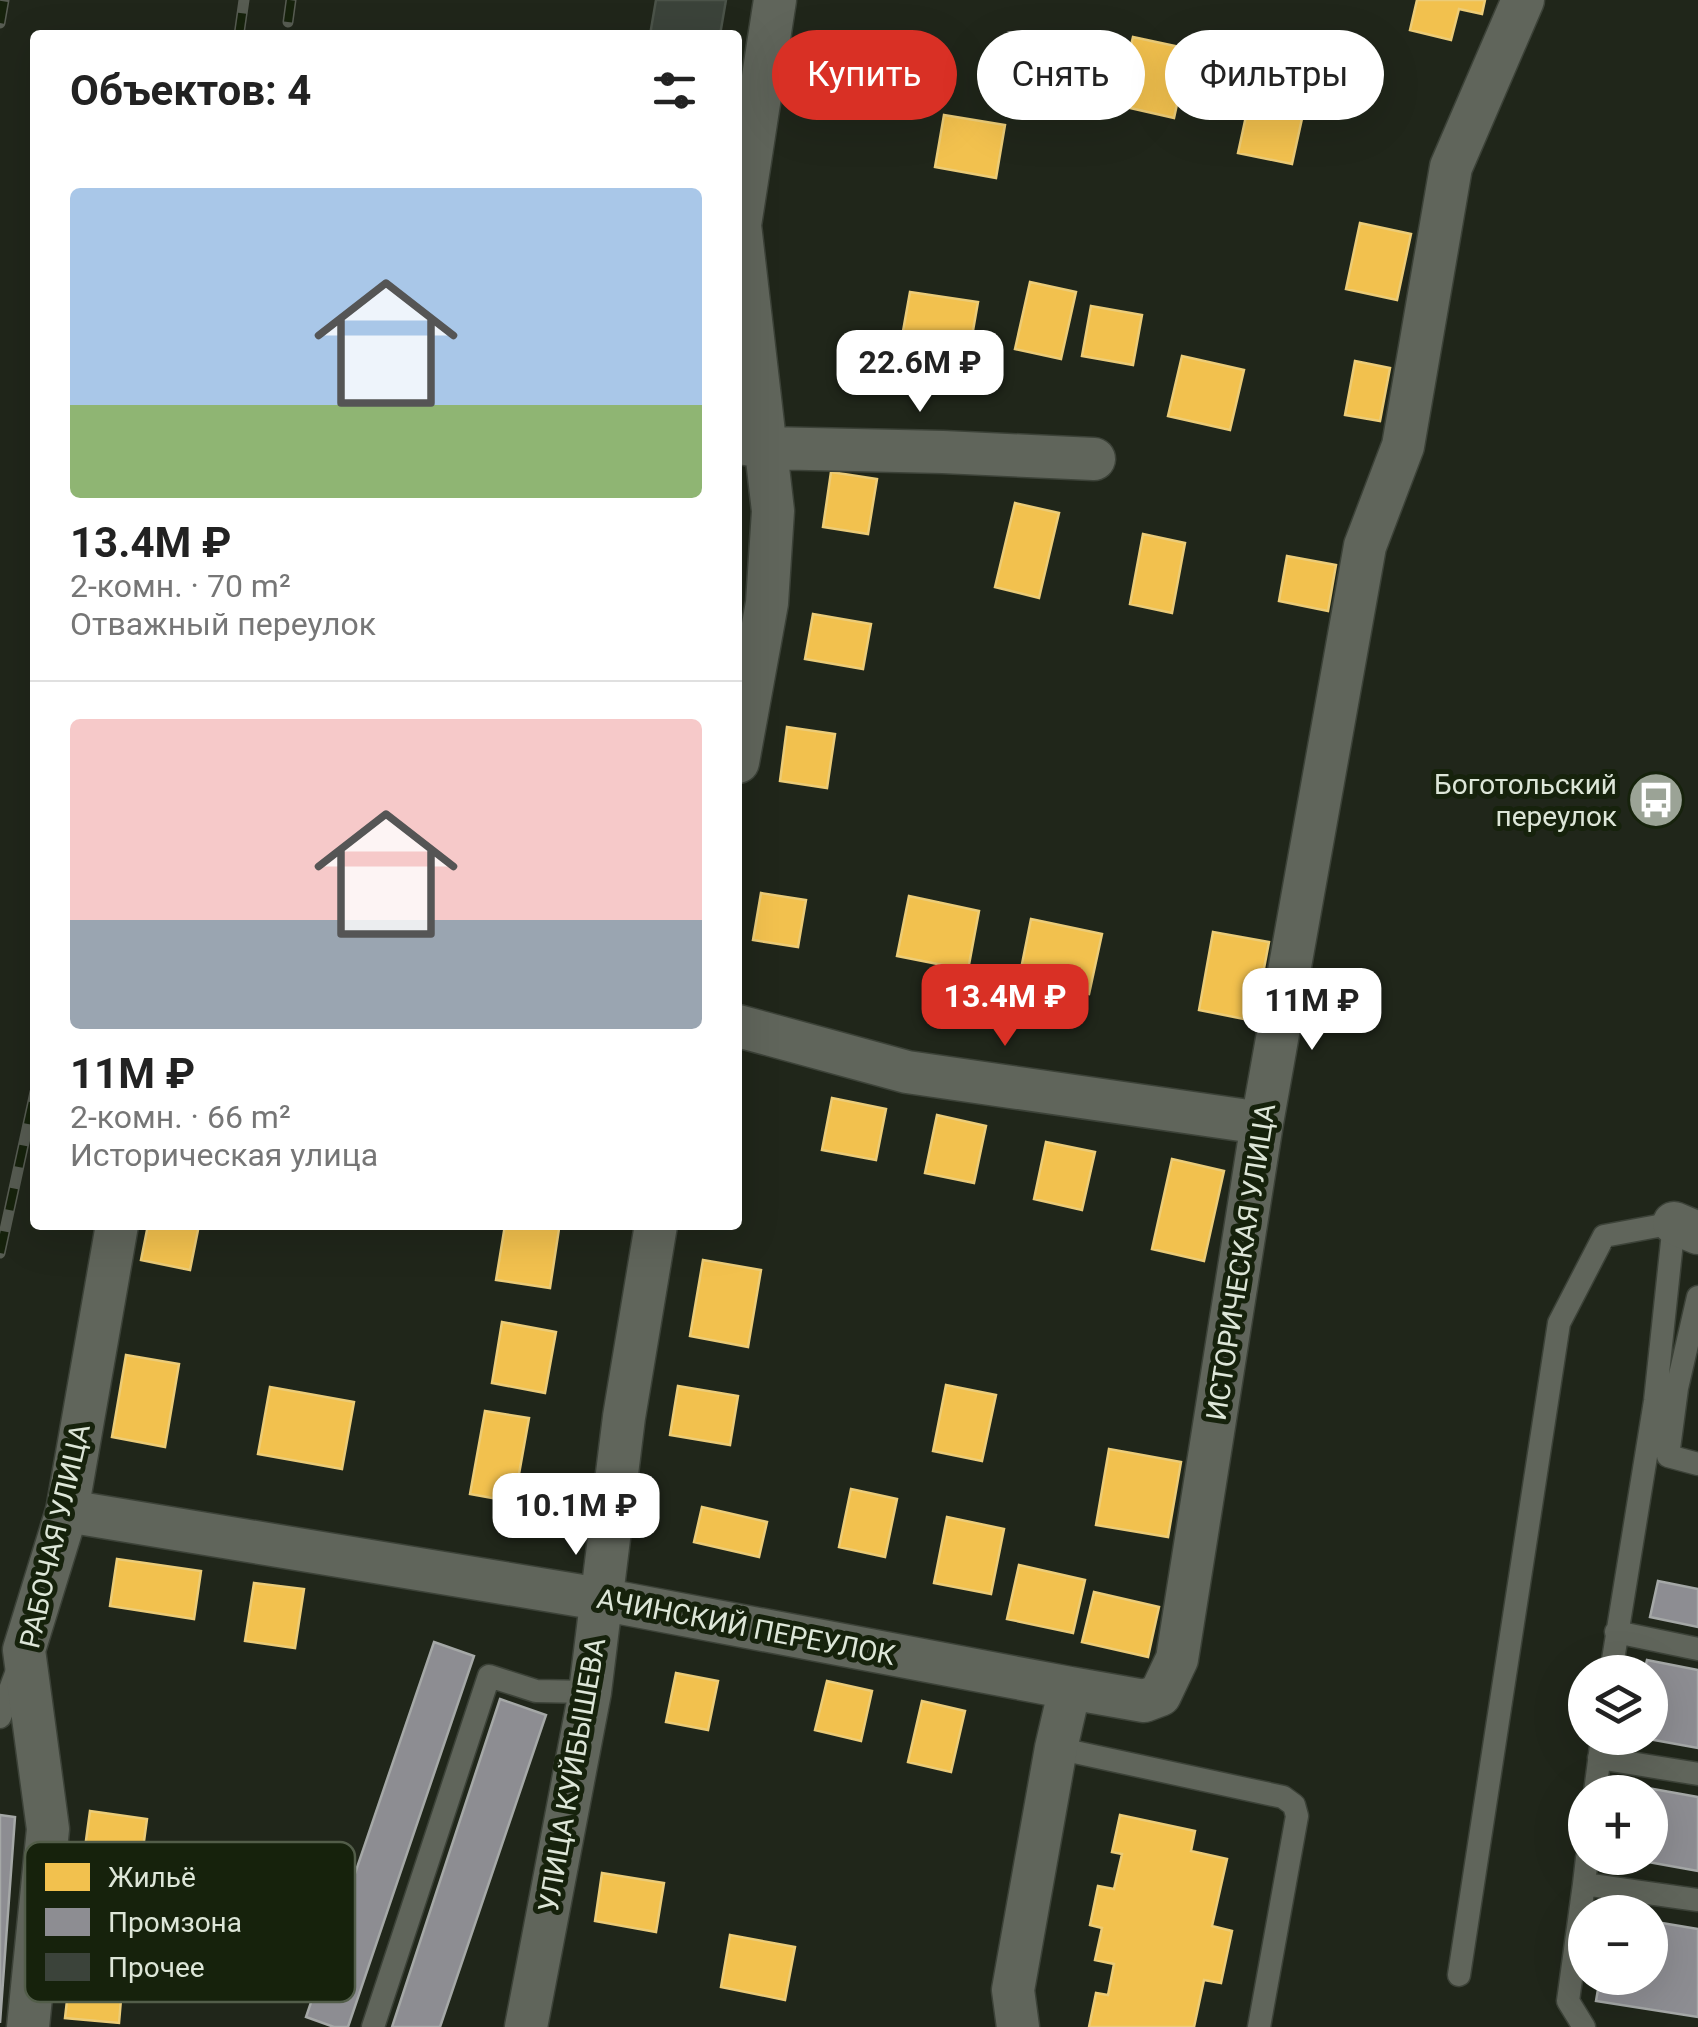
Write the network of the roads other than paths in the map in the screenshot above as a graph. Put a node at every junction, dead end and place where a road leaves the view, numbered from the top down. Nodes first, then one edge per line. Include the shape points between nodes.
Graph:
1 (775, 0) edge
2 (1523, 0) edge
3 (742, 212) edge
4 (742, 262) edge
5 (752, 445) edge
6 (1094, 459) dead end
7 (742, 740) edge
8 (742, 1027) edge
9 (1262, 1124) junction
10 (1686, 1228) edge
11 (116, 1230) edge
12 (655, 1230) edge
13 (1698, 1297) edge
14 (1698, 1464) edge
15 (67, 1511) junction
16 (600, 1598) junction
17 (1616, 1632) junction
18 (1698, 1649) edge
19 (24, 1650) junction
20 (1613, 1655) edge
21 (1070, 1688) junction
22 (590, 1692) junction
23 (0, 1718) edge
24 (1056, 1748) junction
25 (1626, 1755) edge
26 (1698, 1774) edge
27 (47, 1842) edge
28 (1585, 1875) edge
29 (1584, 1884) junction
30 (1698, 1900) edge
31 (1459, 1975) dead end
32 (31, 2002) edge
33 (28, 2027) edge
34 (373, 2027) edge
35 (526, 2027) edge
36 (1018, 2027) edge
37 (1259, 2027) edge
38 (1584, 2027) edge

1 - 3 street
2 - 9 street, ИСТОРИЧЕСКАЯ УЛИЦА via 1451,167 1403,446 1365,546
4 - 5 street
5 - 6 street
5 - 7 street via 773,511 767,603
8 - 9 street via 907,1072
9 - 21 street, ИСТОРИЧЕСКАЯ УЛИЦА via 1177,1659 1160,1696 1144,1701
10 - 17 lane
10 - 31 lane via 1604,1236 1559,1323
11 - 15 street, РАБОЧАЯ УЛИЦА
12 - 16 street, УЛИЦА КУЙБЫШЕВА
13 - 14 lane via 1668,1456
15 - 16 street, АЧИНСКИЙ ПЕРЕУЛОК
15 - 19 street, РАБОЧАЯ УЛИЦА
16 - 21 street, АЧИНСКИЙ ПЕРЕУЛОК
16 - 22 street, УЛИЦА КУЙБЫШЕВА
17 - 18 lane
17 - 20 lane
19 - 23 lane
19 - 27 street, РАБОЧАЯ УЛИЦА
21 - 24 street
22 - 34 lane via 536,1690 489,1676
22 - 35 street, УЛИЦА КУЙБЫШЕВА
24 - 36 street via 1013,1990
24 - 37 lane via 1294,1805
25 - 26 lane
28 - 29 lane
29 - 30 lane
29 - 38 lane via 1568,2002
32 - 33 street, РАБОЧАЯ УЛИЦА

